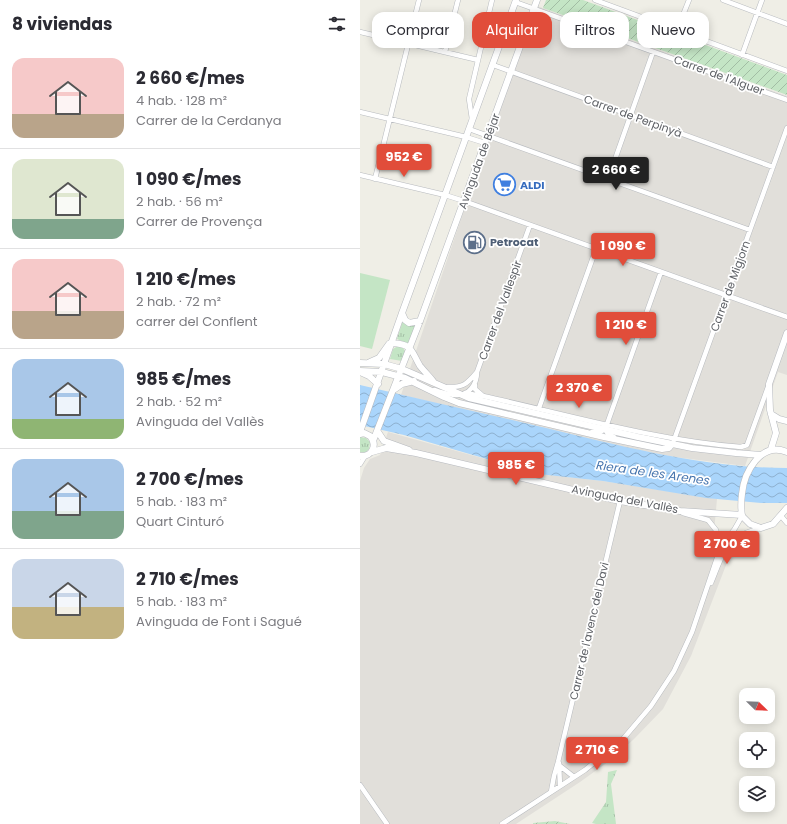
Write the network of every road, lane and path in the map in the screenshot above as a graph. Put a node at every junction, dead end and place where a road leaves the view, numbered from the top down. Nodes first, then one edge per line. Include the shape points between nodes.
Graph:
1 (419, 0) edge
2 (458, 0) edge
3 (492, 0) edge
4 (537, 0) edge
5 (595, 0) edge
6 (689, 0) edge
7 (723, 0) edge
8 (762, 0) edge
9 (516, 1) edge
10 (534, 9) junction
11 (416, 12) edge
12 (684, 12) edge
13 (758, 13) junction
14 (637, 15) edge
15 (787, 24) edge
16 (360, 32) edge
17 (372, 35) edge
18 (709, 42) edge
19 (407, 48) edge
20 (426, 48) edge
21 (445, 52) junction
22 (653, 52) junction
23 (742, 55) junction
24 (478, 60) junction
25 (493, 65) junction
26 (787, 71) edge
27 (511, 72) junction
28 (787, 100) edge
29 (360, 112) edge
30 (631, 114) junction
31 (390, 119) junction
32 (472, 121) junction
33 (787, 128) edge
34 (469, 129) junction
35 (487, 136) junction
36 (466, 137) junction
37 (485, 143) junction
38 (773, 167) junction
39 (360, 175) edge
40 (375, 179) junction
41 (608, 179) junction
42 (445, 195) junction
43 (464, 201) junction
44 (530, 225) junction
45 (750, 230) junction
46 (596, 249) junction
47 (661, 272) junction
48 (726, 296) junction
49 (402, 313) junction
50 (787, 317) edge
51 (420, 321) junction
52 (394, 334) junction
53 (787, 334) edge
54 (392, 343) junction
55 (387, 348) junction
56 (412, 350) junction
57 (363, 363) edge
58 (384, 364) junction
59 (402, 369) junction
60 (360, 372) edge
61 (382, 372) junction
62 (477, 372) junction
63 (399, 376) junction
64 (414, 381) junction
65 (436, 383) junction
66 (378, 384) junction
67 (769, 384) junction
68 (475, 385) junction
69 (443, 387) junction
70 (394, 390) junction
71 (434, 390) junction
72 (464, 394) junction
73 (483, 396) junction
74 (539, 408) junction
75 (771, 414) junction
76 (787, 421) edge
77 (606, 427) junction
78 (571, 428) junction
79 (361, 431) edge
80 (378, 431) junction
81 (384, 441) junction
82 (674, 441) junction
83 (374, 442) junction
84 (639, 445) junction
85 (771, 449) junction
86 (372, 452) junction
87 (787, 452) edge
88 (416, 454) junction
89 (761, 455) junction
90 (362, 456) edge
91 (360, 464) edge
92 (620, 501) junction
93 (787, 508) edge
94 (680, 511) junction
95 (742, 514) junction
96 (781, 516) junction
97 (787, 523) edge
98 (761, 528) junction
99 (720, 547) junction
100 (701, 607) junction
101 (559, 764) junction
102 (574, 776) junction
103 (360, 785) edge
104 (560, 786) junction
105 (551, 792) junction
106 (387, 824) edge
107 (502, 824) edge

1 - 11 street
2 - 21 street
3 - 24 street
4 - 10 main road, Avinguda de Béjar
5 - 14 street
6 - 12 street
7 - 13 street
8 - 13 street
9 - 10 street, Carrer de l'Alguer
9 - 25 main road, Avinguda de Béjar
10 - 22 street, Carrer de l'Alguer
10 - 27 main road, Avinguda de Béjar
13 - 15 street
13 - 23 street
16 - 17 street
18 - 23 street
19 - 31 street
20 - 21 street
21 - 24 street
22 - 28 street, Carrer de l'Alguer
22 - 30 street
23 - 26 street
24 - 32 street via 468,99
25 - 27 street, Carrer de Perpinyà
25 - 32 main road, Avinguda de Béjar
27 - 30 street, Carrer de Perpinyà
27 - 35 main road, Avinguda de Béjar
29 - 31 street
30 - 38 street, Carrer de Perpinyà
30 - 41 street
31 - 36 street
31 - 40 street
32 - 34 main road, Avinguda de Béjar
33 - 38 street, Carrer de Migjorn
34 - 35 street
34 - 36 main road, Avinguda de Béjar
35 - 37 main road, Avinguda de Béjar
35 - 41 street
36 - 37 street
36 - 42 main road, Avinguda de Béjar
37 - 43 main road, Avinguda de Béjar
38 - 45 street, Carrer de Migjorn
39 - 40 street
40 - 42 street
41 - 45 street
42 - 43 street
42 - 49 main road, Avinguda de Béjar
43 - 44 street
43 - 51 main road, Avinguda de Béjar
44 - 46 street
44 - 62 street, Carrer del Vallespir
45 - 48 street, Carrer de Migjorn
46 - 47 street
46 - 74 street
47 - 48 street
47 - 77 street
48 - 50 street
48 - 82 street, Carrer de Migjorn
49 - 51 main road via 409,323
49 - 52 main road, Avinguda de Béjar
51 - 56 main road, Avinguda de Béjar
52 - 54 main road, Avinguda de Béjar
52 - 55 main road
53 - 67 main road
54 - 55 main road
54 - 56 main road via 400,343
54 - 58 main road, Avinguda de Béjar
55 - 57 main road via 379,358
56 - 59 main road
56 - 65 main road via 420,366
57 - 58 main road
58 - 59 main road
58 - 61 main road, Avinguda de Béjar
59 - 63 main road
59 - 65 main road
60 - 61 main road
60 - 66 main road
61 - 63 main road
61 - 66 main road, Avinguda de Béjar
62 - 68 street, Carrer del Vallespir
62 - 69 street via 459,387
63 - 64 main road
63 - 70 main road
64 - 70 main road via 402,384
64 - 71 main road
65 - 69 main road
66 - 79 main road, Avinguda de Béjar
67 - 75 main road
67 - 82 street via 747,445 741,447
68 - 72 street
68 - 73 street via 475,389
69 - 72 main road
70 - 80 main road
71 - 72 street via 455,395
71 - 78 main road via 459,402
72 - 73 street
72 - 77 main road via 469,398
73 - 74 street
74 - 77 street
75 - 76 main road
75 - 85 main road via 776,433
77 - 78 street via 598,432
77 - 82 main road
77 - 84 street via 608,434
78 - 84 main road
79 - 83 main road
80 - 81 main road
80 - 83 main road
81 - 83 main road
81 - 88 main road, Avinguda del Vallès
82 - 84 main road via 666,449
82 - 89 main road
83 - 86 main road
85 - 87 main road
85 - 89 main road
86 - 88 main road, Avinguda del Vallès via 386,448
86 - 90 main road
88 - 92 main road, Avinguda del Vallès
89 - 95 main road via 755,461 743,488
90 - 91 street
92 - 94 main road, Avinguda del Vallès
92 - 101 street, Carrer de l'avenc del Davi
93 - 96 main road
94 - 95 main road, Avinguda del Vallès
94 - 99 street via 708,520 715,527
95 - 98 main road via 750,524
95 - 99 street via 734,530
96 - 97 street
96 - 98 main road via 773,524
98 - 100 street via 739,536 728,546
99 - 100 street
100 - 102 street via 680,660 651,706 623,738
101 - 102 street
101 - 104 street, Carrer de l'avenc del Davi
101 - 105 street, Carrer de l'avenc del Davi
102 - 104 street
103 - 106 street
104 - 105 street
105 - 107 street

